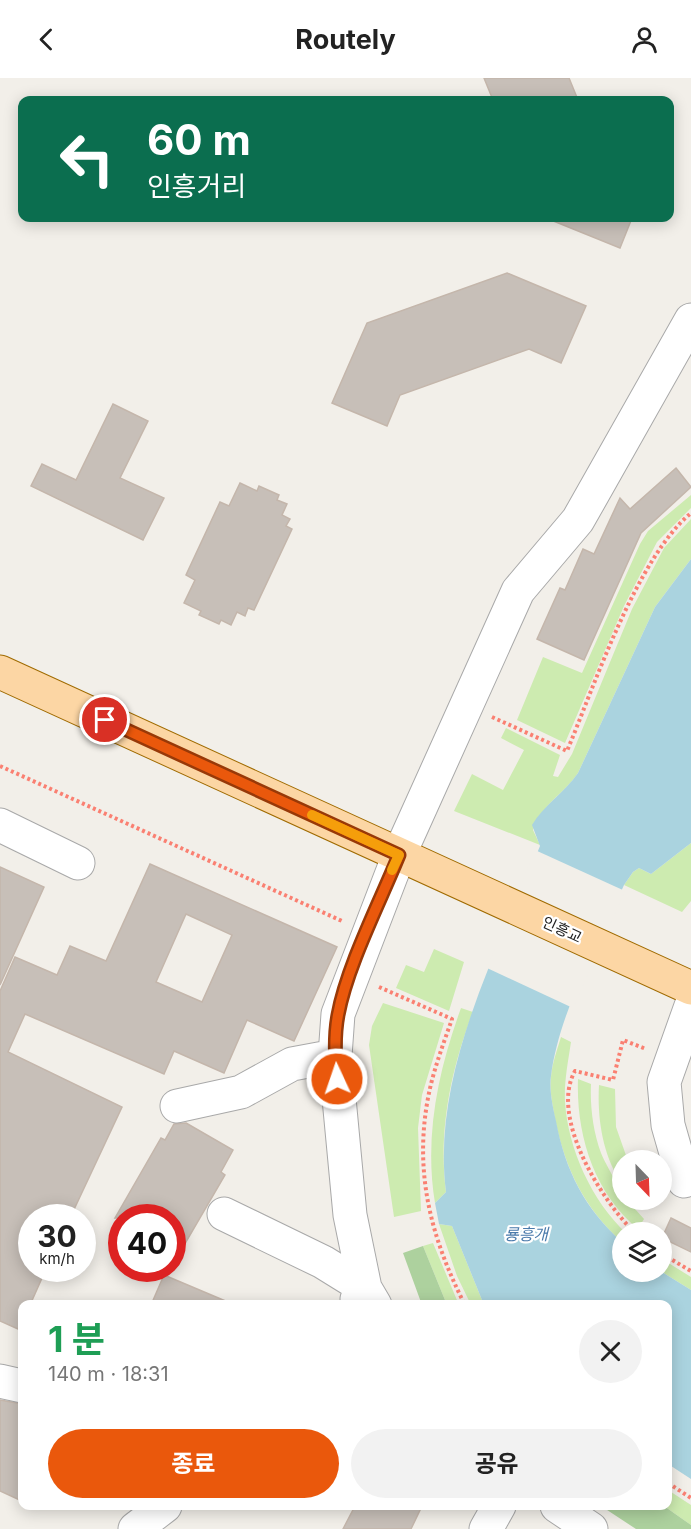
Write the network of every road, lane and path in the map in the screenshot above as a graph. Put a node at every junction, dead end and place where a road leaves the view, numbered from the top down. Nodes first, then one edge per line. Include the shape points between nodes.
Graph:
1 (691, 320) edge
2 (691, 513) edge
3 (0, 672) edge
4 (466, 705) junction
5 (0, 766) edge
6 (0, 825) edge
7 (399, 855) junction
8 (78, 863) dead end
9 (367, 933) junction
10 (351, 973) junction
11 (676, 982) edge
12 (691, 1006) edge
13 (335, 1056) junction
14 (671, 1060) junction
15 (177, 1106) dead end
16 (684, 1181) dead end
17 (224, 1214) dead end
18 (625, 1222) edge
19 (672, 1260) edge
20 (691, 1271) edge
21 (364, 1299) edge
22 (463, 1300) edge
23 (0, 1381) edge
24 (18, 1385) edge
25 (672, 1486) edge
26 (691, 1498) edge
27 (160, 1510) edge
28 (497, 1510) edge
29 (564, 1510) edge
30 (135, 1529) edge
31 (486, 1529) edge
32 (591, 1529) edge

1 - 4 street via 578,520 518,591
2 - 4 path via 661,545 628,607 567,751
3 - 7 main road, 인흥교
4 - 7 street
5 - 9 path
6 - 8 street
7 - 9 street
7 - 11 main road, 인흥교
9 - 10 street
10 - 13 street via 338,1014
10 - 22 path via 452,1019 428,1098 424,1184 441,1250
12 - 14 street
13 - 15 street via 292,1064 241,1092
13 - 21 street via 350,1215
14 - 16 street via 664,1083 668,1125
14 - 18 path via 623,1040 613,1080 575,1071 571,1078 570,1107 579,1150 608,1204
17 - 21 street via 323,1262
19 - 20 path
23 - 24 street
25 - 26 path
27 - 30 street
28 - 31 street
29 - 32 street

